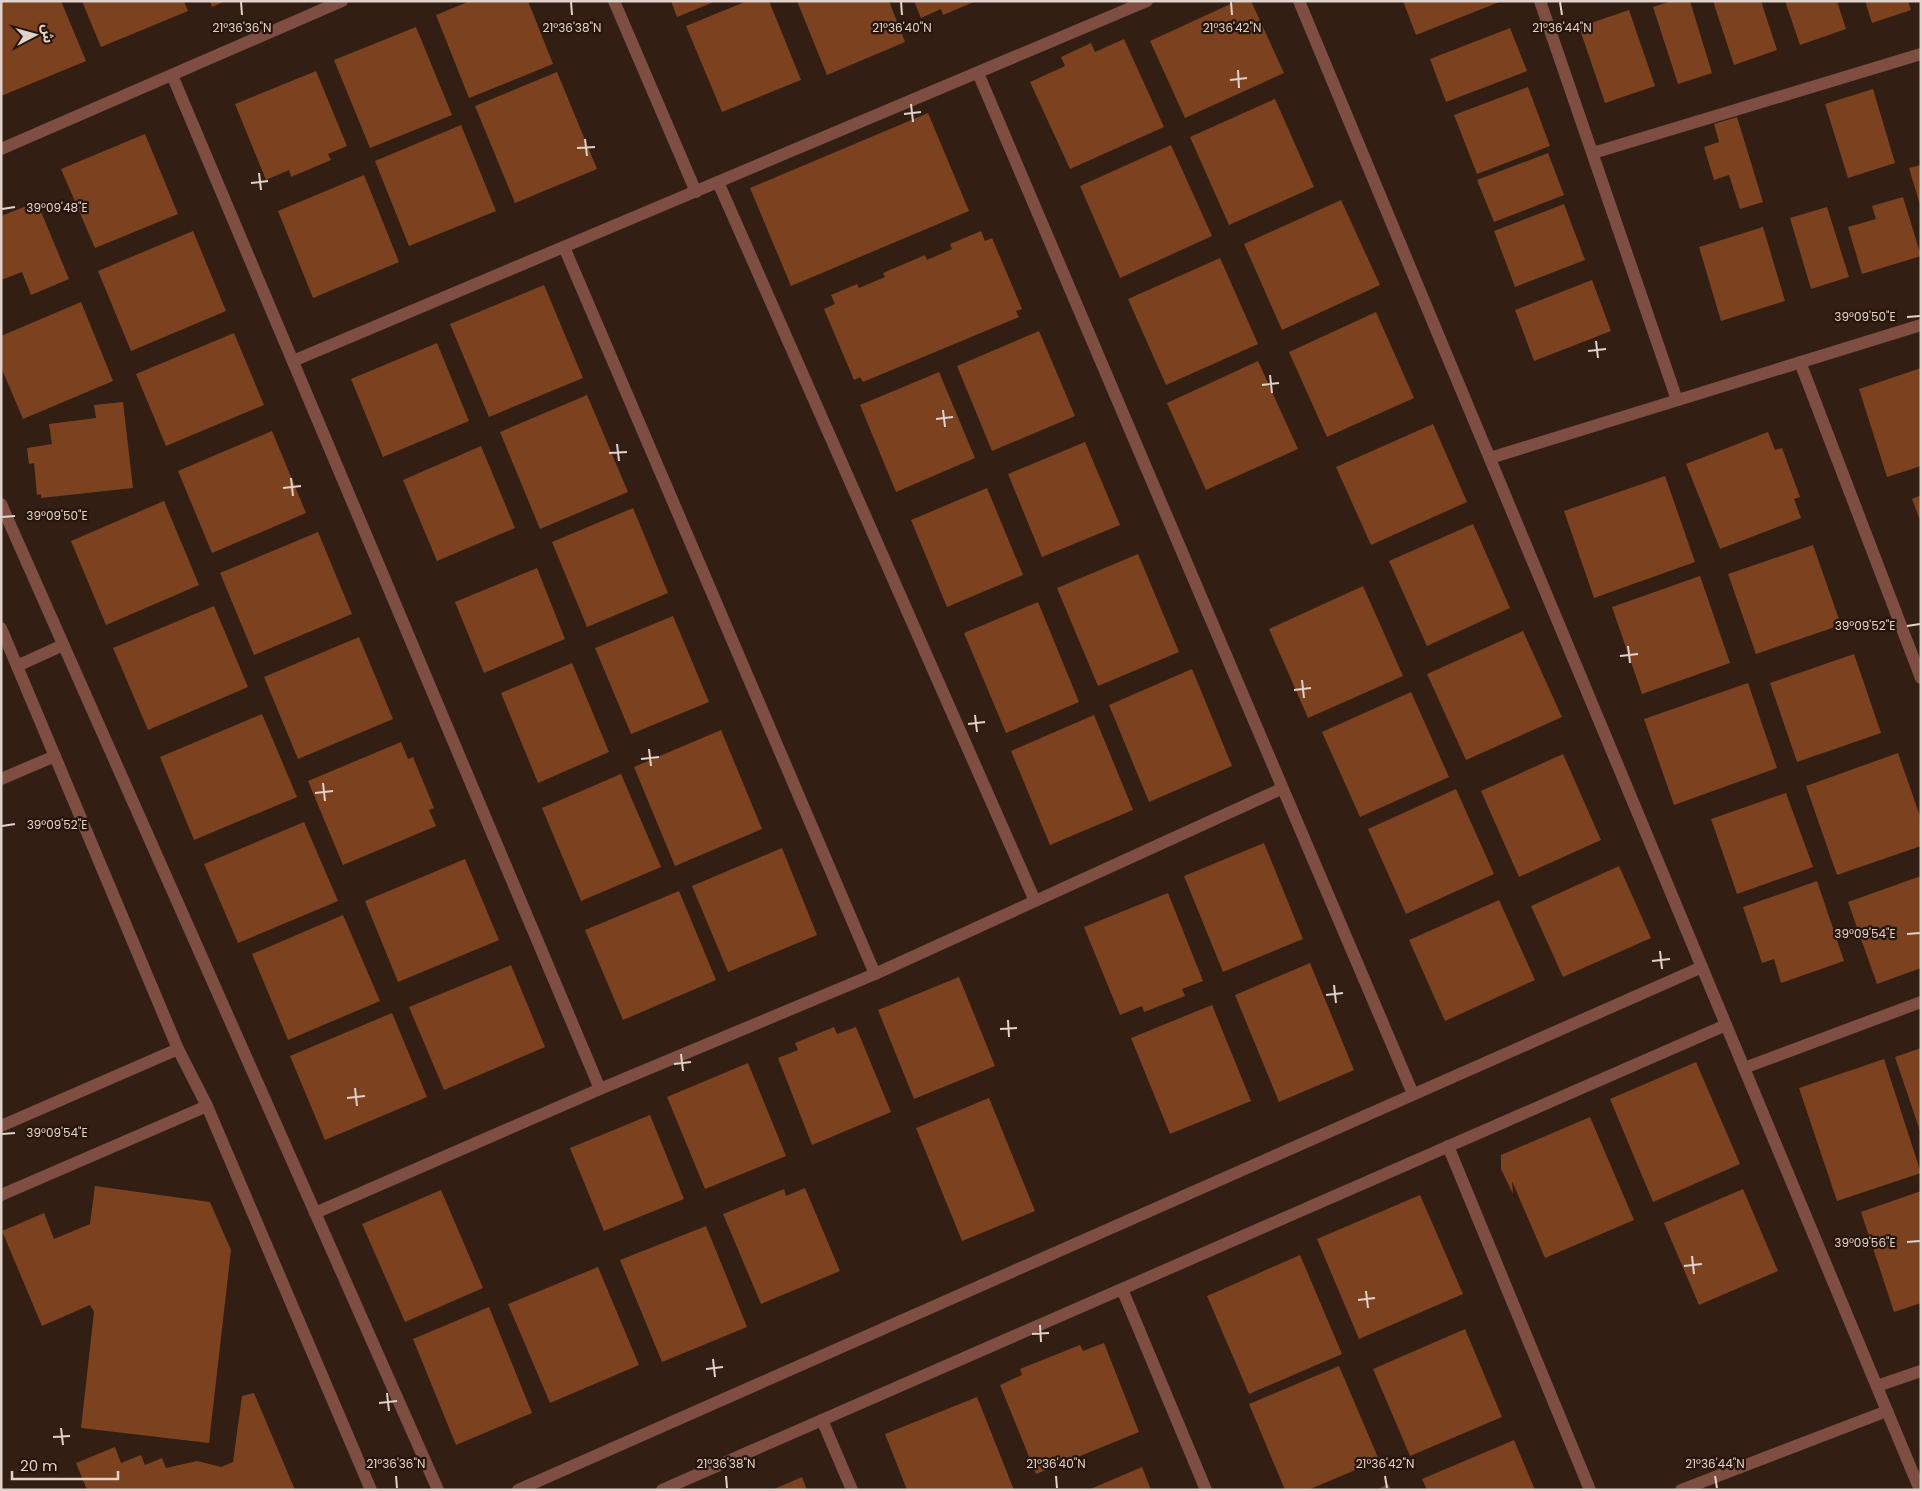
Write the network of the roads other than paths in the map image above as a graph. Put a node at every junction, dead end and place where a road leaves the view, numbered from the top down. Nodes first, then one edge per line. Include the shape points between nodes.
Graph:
1 (342, 1) edge
2 (614, 1) edge
3 (1147, 1) edge
4 (1299, 1) edge
5 (1540, 1) edge
6 (1921, 54) edge
7 (978, 73) junction
8 (172, 75) junction
9 (1, 149) edge
10 (1593, 153) junction
11 (718, 182) junction
12 (696, 192) junction
13 (564, 247) junction
14 (1921, 325) edge
15 (294, 361) junction
16 (1800, 362) junction
17 (1678, 400) junction
18 (1490, 458) junction
19 (1, 504) edge
20 (1, 628) edge
21 (63, 645) junction
22 (17, 666) junction
23 (1921, 678) edge
24 (55, 756) junction
25 (1, 779) edge
26 (1281, 789) junction
27 (1035, 901) junction
28 (1702, 967) junction
29 (875, 974) junction
30 (1921, 1002) edge
31 (1726, 1025) junction
32 (178, 1049) junction
33 (1744, 1068) junction
34 (600, 1089) junction
35 (1413, 1094) junction
36 (207, 1106) junction
37 (1, 1126) edge
38 (1448, 1146) junction
39 (1, 1195) edge
40 (315, 1213) junction
41 (1122, 1289) junction
42 (1921, 1371) edge
43 (1877, 1386) junction
44 (1887, 1411) junction
45 (822, 1420) junction
46 (370, 1490) edge
47 (438, 1490) edge
48 (518, 1490) edge
49 (662, 1490) edge
50 (852, 1490) edge
51 (1206, 1490) edge
52 (1590, 1490) edge
53 (1681, 1490) edge
54 (1920, 1490) edge

1 - 8 street
2 - 12 street
3 - 7 street
4 - 18 street
5 - 10 street
6 - 10 street
7 - 11 street
7 - 26 street
8 - 9 street
8 - 15 street
10 - 17 street
11 - 12 street
11 - 27 street
12 - 13 street
13 - 15 street
13 - 29 street
14 - 16 street
15 - 34 street
16 - 17 street
16 - 23 street
17 - 18 street
18 - 28 street
19 - 21 street
20 - 22 street
21 - 22 street
21 - 40 street
22 - 24 street
24 - 25 street
24 - 32 street
26 - 27 street
26 - 35 street
27 - 29 street
28 - 31 street
28 - 35 street
29 - 34 street
30 - 33 street
31 - 33 street
31 - 38 street
32 - 36 street
32 - 37 street
33 - 43 street
34 - 40 street
35 - 48 street
36 - 39 street
36 - 46 street
38 - 41 street
38 - 52 street
40 - 47 street
41 - 45 street
41 - 51 street
42 - 43 street
43 - 44 street
44 - 53 street
44 - 54 street
45 - 49 street
45 - 50 street

